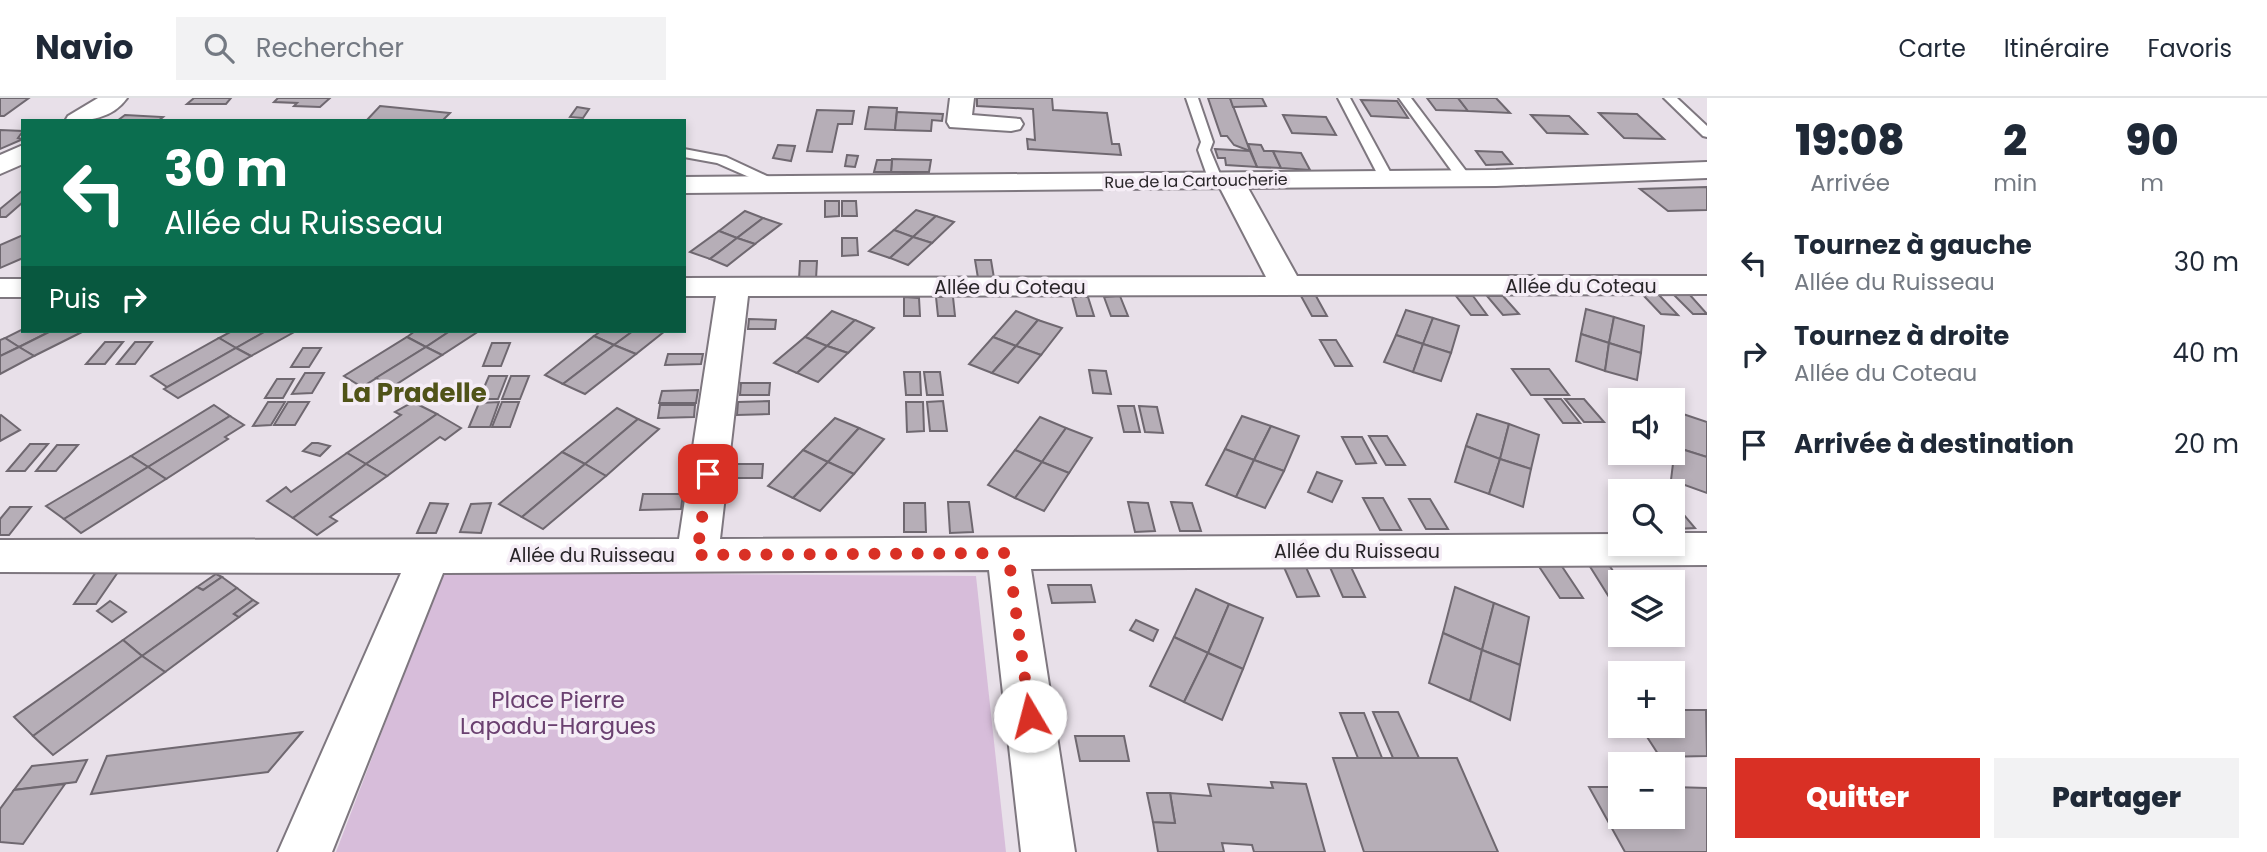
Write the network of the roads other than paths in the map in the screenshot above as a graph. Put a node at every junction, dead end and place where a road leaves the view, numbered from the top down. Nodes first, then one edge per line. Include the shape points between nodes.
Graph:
1 (115, 98) edge
2 (962, 98) edge
3 (1192, 98) edge
4 (1344, 98) edge
5 (1405, 98) edge
6 (1670, 98) edge
7 (80, 119) edge
8 (1011, 124) dead end
9 (1707, 134) edge
10 (686, 153) edge
11 (1707, 170) edge
12 (1465, 178) junction
13 (1387, 179) junction
14 (1223, 181) junction
15 (777, 184) junction
16 (686, 185) edge
17 (1707, 285) edge
18 (1287, 286) junction
19 (686, 287) edge
20 (733, 287) junction
21 (0, 288) edge
22 (21, 288) edge
23 (1707, 549) edge
24 (1008, 553) junction
25 (697, 555) junction
26 (0, 556) edge
27 (429, 556) junction
28 (305, 852) edge
29 (1048, 852) edge

1 - 7 street
2 - 8 street via 959,122
3 - 14 lane via 1207,142 1204,150
4 - 13 lane
5 - 12 lane
6 - 9 lane
10 - 15 lane via 721,160
11 - 12 street, Rue de la Cartoucherie
12 - 13 street, Rue de la Cartoucherie
13 - 14 street, Rue de la Cartoucherie
14 - 15 street, Rue de la Cartoucherie
14 - 18 street
15 - 16 street, Rue de la Cartoucherie
17 - 18 street, Allée du Coteau
18 - 20 street, Allée du Coteau
19 - 20 street, Allée du Coteau
20 - 25 street
21 - 22 street
23 - 24 street, Allée du Ruisseau
24 - 25 street, Allée du Ruisseau
24 - 29 street
25 - 27 street, Allée du Ruisseau
26 - 27 street, Allée du Ruisseau
27 - 28 street

